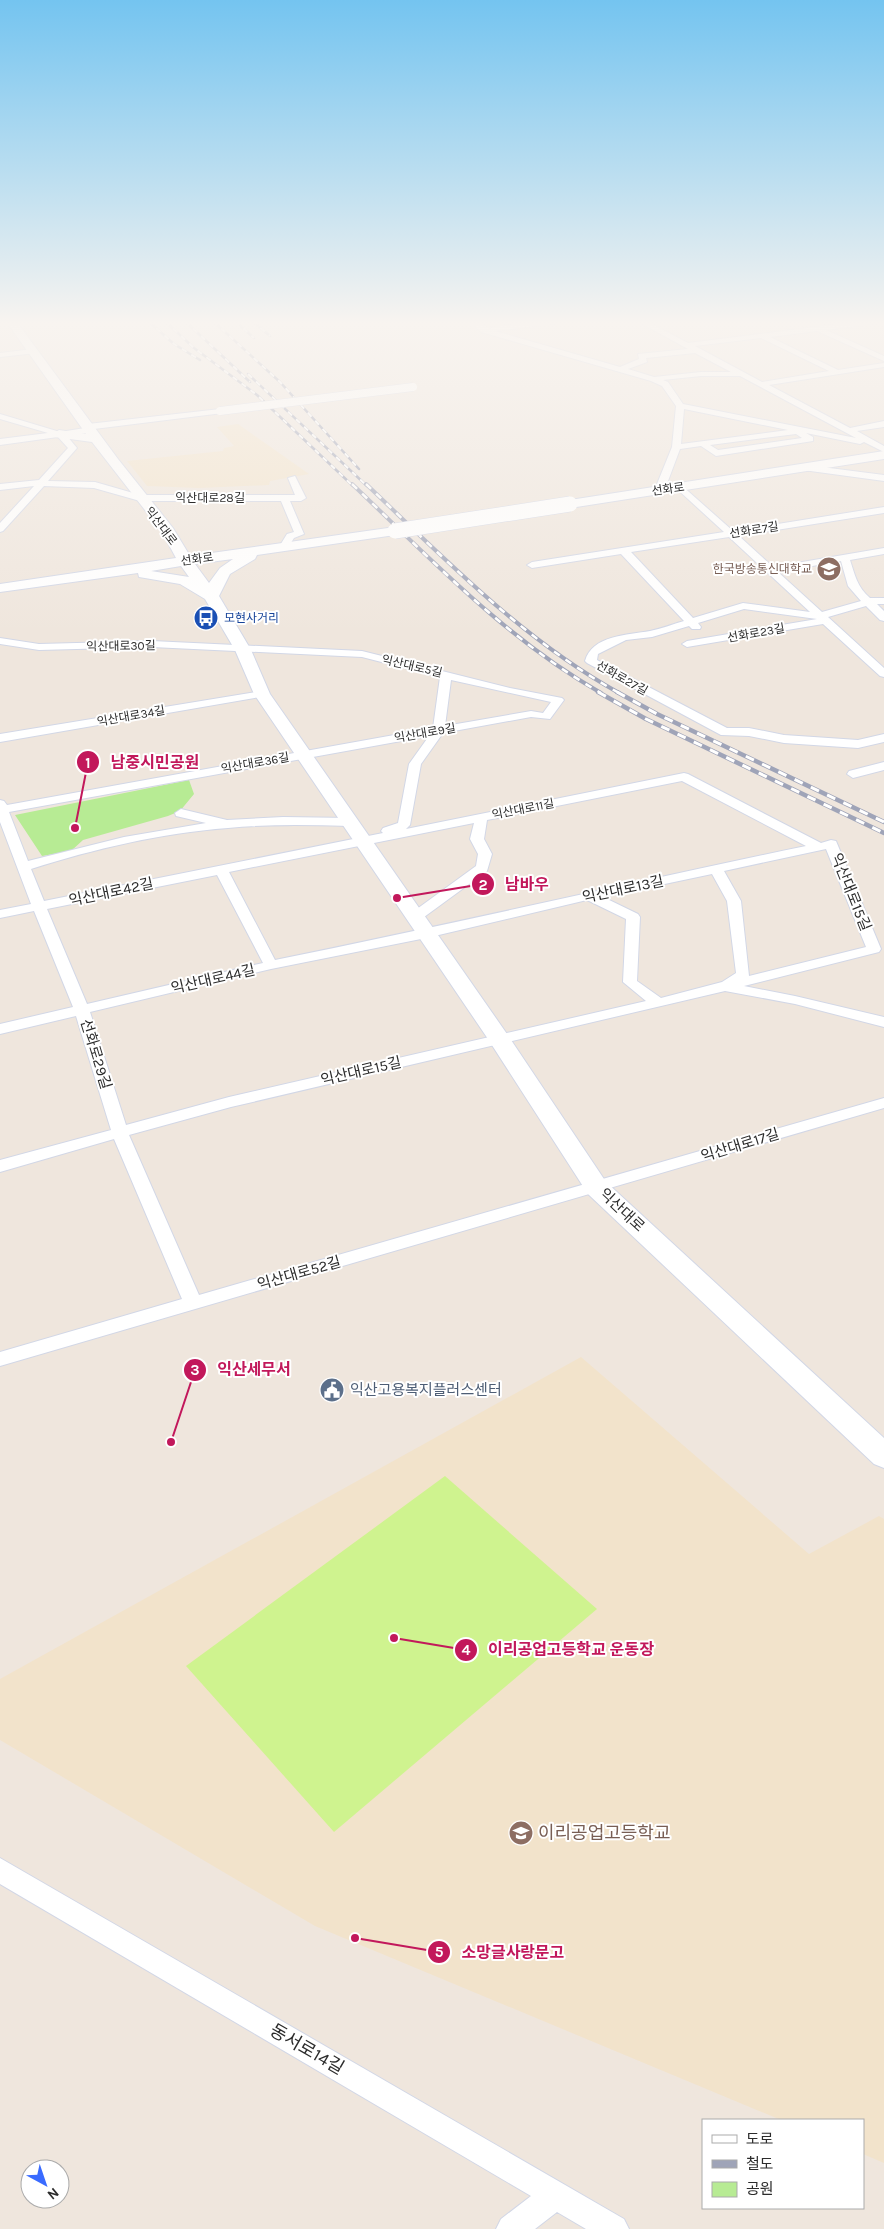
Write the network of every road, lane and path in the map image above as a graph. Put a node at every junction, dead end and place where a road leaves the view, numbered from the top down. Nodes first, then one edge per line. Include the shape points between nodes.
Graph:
1 (30, 425) edge
2 (87, 425) edge
3 (135, 425) edge
4 (678, 425) edge
5 (777, 425) edge
6 (840, 425) edge
7 (878, 425) edge
8 (850, 430) junction
9 (92, 432) junction
10 (59, 434) junction
11 (0, 442) edge
12 (702, 444) junction
13 (874, 444) junction
14 (676, 448) junction
15 (884, 449) edge
16 (884, 455) edge
17 (806, 468) junction
18 (292, 478) dead end
19 (884, 478) edge
20 (39, 483) junction
21 (0, 487) edge
22 (680, 487) junction
23 (660, 490) junction
24 (140, 498) junction
25 (284, 498) junction
26 (884, 510) edge
27 (0, 529) edge
28 (168, 531) junction
29 (731, 534) junction
30 (203, 545) dead end
31 (284, 547) junction
32 (264, 550) junction
33 (186, 551) junction
34 (624, 551) junction
35 (884, 551) edge
36 (845, 558) junction
37 (532, 565) dead end
38 (771, 570) junction
39 (109, 572) junction
40 (0, 588) edge
41 (211, 596) junction
42 (867, 602) junction
43 (883, 610) edge
44 (823, 618) junction
45 (691, 622) junction
46 (0, 641) edge
47 (708, 641) junction
48 (687, 644) dead end
49 (243, 650) junction
50 (882, 671) edge
51 (446, 674) junction
52 (262, 694) junction
53 (546, 718) joint
54 (439, 730) junction
55 (0, 738) edge
56 (884, 738) edge
57 (303, 755) junction
58 (884, 766) edge
59 (853, 774) dead end
60 (684, 777) joint
61 (1, 808) edge
62 (181, 813) dead end
63 (481, 818) junction
64 (350, 822) junction
65 (227, 824) junction
66 (363, 840) junction
67 (819, 847) junction
68 (23, 867) junction
69 (221, 869) junction
70 (716, 869) junction
71 (589, 896) junction
72 (39, 907) junction
73 (0, 914) edge
74 (420, 926) junction
75 (271, 966) junction
76 (725, 988) junction
77 (658, 1003) junction
78 (82, 1010) junction
79 (884, 1022) edge
80 (0, 1029) edge
81 (499, 1039) junction
82 (884, 1103) edge
83 (120, 1132) junction
84 (0, 1166) edge
85 (597, 1188) junction
86 (193, 1303) junction
87 (0, 1359) edge
88 (884, 1456) edge
89 (0, 1870) edge
90 (556, 2195) junction
91 (511, 2229) edge
92 (614, 2229) edge

1 - 10 street
2 - 9 street, 익산대로
3 - 9 street, bridge
4 - 14 street
5 - 13 street
6 - 8 street
7 - 8 street
8 - 13 street
9 - 10 street
9 - 24 street, 익산대로
10 - 11 street
10 - 20 street via 73,448
12 - 12 street via 716,453 810,439 797,432
12 - 14 street
13 - 15 street
14 - 23 street
16 - 17 street, 선화로
17 - 19 street
17 - 22 street, 선화로
18 - 25 street, 익산대로28길 via 301,498
20 - 21 street, 익산대로28길
20 - 24 street, 익산대로28길 via 95,485
20 - 27 street
22 - 23 street, 선화로
22 - 29 street
23 - 31 street, 선화로, bridge
24 - 25 street, 익산대로28길
24 - 28 street, 익산대로
25 - 31 street via 299,534 290,536
26 - 29 street, 선화로7길
28 - 33 street, 익산대로
28 - 33 street
28 - 39 street via 160,549 145,561
29 - 34 street, 선화로7길
29 - 38 street
30 - 32 street via 219,549
31 - 32 street, 선화로
32 - 33 street, 선화로
32 - 41 street via 235,563 219,575
33 - 39 street, 선화로
33 - 41 street, 익산대로
34 - 37 street, 선화로7길
34 - 45 street
35 - 36 street
36 - 38 street
36 - 42 street via 854,588
38 - 44 street
39 - 40 street, 선화로
39 - 41 street via 155,574 184,580
41 - 49 street, 익산대로
42 - 43 street
42 - 44 street
43 - 44 street
44 - 45 street, 선화로27길 via 743,606
44 - 47 street, 선화로23길
44 - 50 street
45 - 47 street
45 - 56 street, 선화로27길 via 652,634 624,637 593,653 591,661 725,732 858,744
46 - 49 street, 익산대로30길 via 39,647 152,644
47 - 48 street, 선화로23길
49 - 51 street, 익산대로5길 via 362,654
49 - 52 street, 익산대로
51 - 53 street, 익산대로5길 via 558,700
51 - 54 street
52 - 55 street, 익산대로34길
52 - 57 street, 익산대로
53 - 54 street, 익산대로9길 via 531,714
54 - 57 street, 익산대로9길
54 - 66 street via 415,764 404,825
57 - 61 street, 익산대로36길
57 - 64 street, 익산대로
58 - 59 street
60 - 63 street, 익산대로11길
60 - 67 street, 익산대로15길
61 - 68 street, 선화로29길
62 - 65 street
63 - 66 street, 익산대로11길
63 - 74 street via 477,839 485,854 482,868
64 - 65 street
64 - 66 street, 익산대로
65 - 68 street via 116,841
66 - 69 street, 익산대로42길
66 - 74 street, 익산대로
67 - 70 street, 익산대로13길
67 - 76 street, 익산대로15길 via 831,844 874,949
68 - 72 street, 선화로29길
69 - 72 street, 익산대로42길
69 - 75 street
70 - 71 street, 익산대로13길
70 - 76 street via 734,901 742,974
71 - 74 street, 익산대로13길
71 - 77 street via 633,917 630,982
72 - 73 street, 익산대로42길
72 - 78 street, 선화로29길
74 - 75 street, 익산대로44길
74 - 81 street, 익산대로
75 - 78 street, 익산대로44길
76 - 77 street, 익산대로15길
76 - 79 street, 익산대로15길 via 795,1000
77 - 81 street, 익산대로15길
78 - 80 street, 익산대로44길
78 - 83 street, 선화로29길
81 - 83 street, 익산대로15길 via 229,1102
81 - 85 street, 익산대로
82 - 85 street, 익산대로17길
83 - 84 street, 익산대로15길
83 - 86 street, 선화로29길
85 - 86 street, 익산대로52길
85 - 88 street, 익산대로
86 - 87 street, 익산대로52길
89 - 90 street, 동서로14길
90 - 91 street
90 - 92 street, 동서로14길

